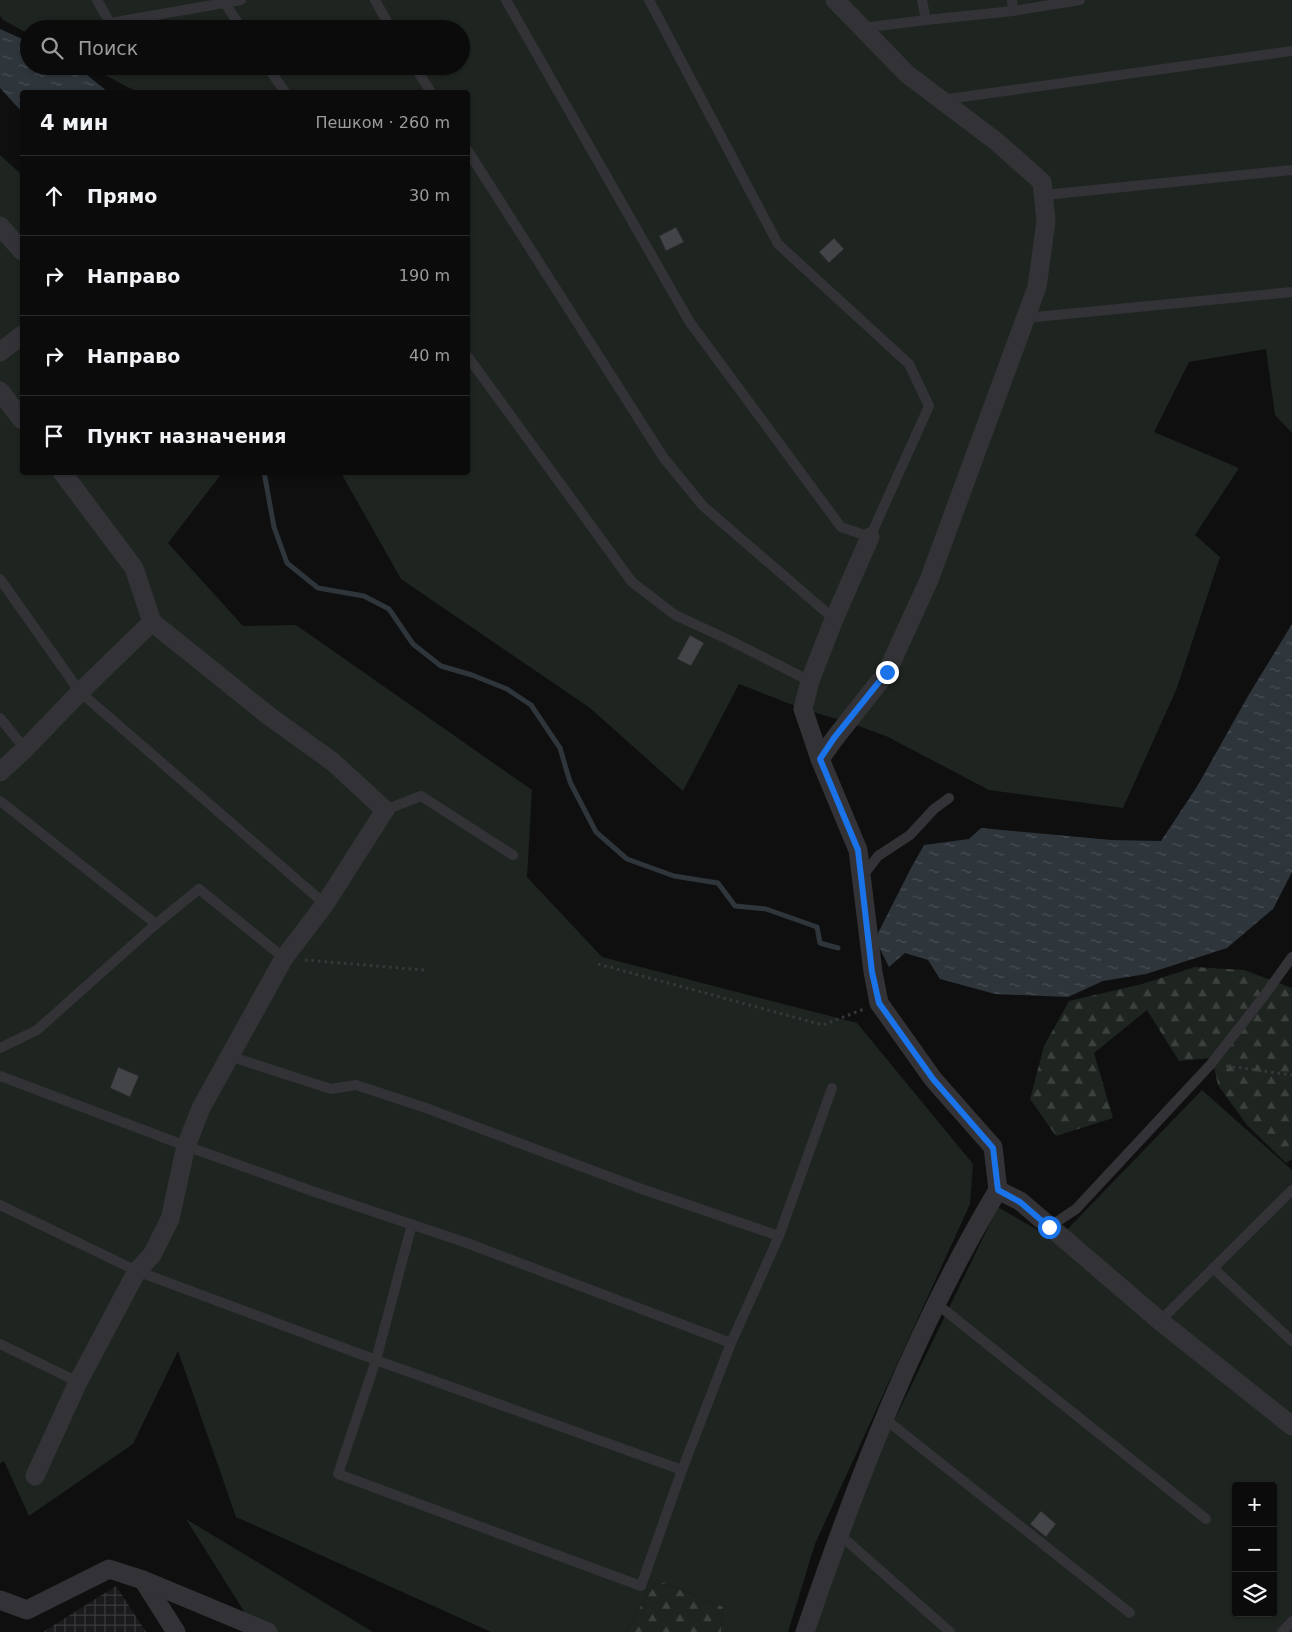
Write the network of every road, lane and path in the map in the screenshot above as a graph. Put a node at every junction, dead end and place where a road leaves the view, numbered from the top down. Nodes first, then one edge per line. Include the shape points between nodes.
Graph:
1 (97, 0) edge
2 (242, 0) edge
3 (375, 0) edge
4 (506, 0) edge
5 (650, 0) edge
6 (834, 0) edge
7 (922, 0) edge
8 (1012, 0) edge
9 (1080, 0) edge
10 (224, 2) edge
11 (1013, 11) junction
12 (108, 20) edge
13 (126, 20) edge
14 (236, 20) edge
15 (386, 20) edge
16 (926, 20) junction
17 (862, 28) junction
18 (1292, 51) edge
19 (273, 75) edge
20 (420, 75) edge
21 (284, 90) edge
22 (429, 90) edge
23 (941, 100) junction
24 (470, 154) edge
25 (1292, 170) edge
26 (1044, 195) junction
27 (0, 226) edge
28 (20, 249) edge
29 (1292, 292) edge
30 (1025, 318) junction
31 (20, 337) edge
32 (0, 352) edge
33 (470, 360) edge
34 (0, 391) edge
35 (20, 417) edge
36 (64, 475) edge
37 (870, 537) junction
38 (0, 579) edge
39 (834, 619) junction
40 (152, 622) junction
41 (810, 681) junction
42 (80, 692) junction
43 (0, 718) edge
44 (26, 749) junction
45 (820, 759) junction
46 (0, 772) edge
47 (949, 798) dead end
48 (0, 801) edge
49 (385, 810) junction
50 (513, 854) dead end
51 (861, 878) junction
52 (325, 904) junction
53 (156, 924) junction
54 (1292, 957) edge
55 (284, 958) junction
56 (598, 964) dead end
57 (424, 970) dead end
58 (879, 1003) junction
59 (0, 1048) edge
60 (229, 1056) junction
61 (1211, 1064) junction
62 (1292, 1075) edge
63 (0, 1076) edge
64 (832, 1088) dead end
65 (186, 1146) junction
66 (998, 1190) junction
67 (1292, 1190) edge
68 (0, 1205) edge
69 (412, 1224) junction
70 (1049, 1227) junction
71 (779, 1236) junction
72 (1213, 1268) junction
73 (137, 1271) junction
74 (937, 1304) junction
75 (1160, 1320) junction
76 (1292, 1341) edge
77 (731, 1343) junction
78 (0, 1344) edge
79 (376, 1360) junction
80 (78, 1382) junction
81 (885, 1419) junction
82 (1292, 1426) edge
83 (682, 1470) junction
84 (34, 1476) dead end
85 (1206, 1519) dead end
86 (839, 1534) junction
87 (143, 1580) junction
88 (0, 1600) edge
89 (1130, 1613) dead end
90 (1292, 1621) edge
91 (176, 1632) edge
92 (268, 1632) edge
93 (805, 1632) edge
94 (950, 1632) edge
95 (1282, 1632) edge

1 - 12 lane
2 - 10 lane
3 - 15 lane
4 - 37 lane via 689,321 841,527
5 - 37 lane via 778,244 909,364 928,406
6 - 17 street
7 - 16 lane
8 - 11 lane
9 - 11 lane
10 - 13 lane
10 - 14 lane
11 - 16 lane
16 - 17 lane
17 - 23 street via 907,74
18 - 23 lane
19 - 21 lane
20 - 22 lane
23 - 26 street via 1026,167 1042,182
24 - 39 lane via 663,457 703,506
25 - 26 lane
26 - 30 street via 1046,221 1037,287
27 - 28 street
29 - 30 lane
30 - 45 street via 929,580 887,672
31 - 32 street
33 - 41 lane via 632,582 675,615
34 - 35 street
36 - 40 street via 134,568
37 - 39 street
38 - 42 lane
39 - 41 street
40 - 42 street
40 - 49 street via 269,716 333,762
41 - 45 street via 803,709
42 - 44 street
42 - 52 lane
43 - 44 lane
44 - 46 street
45 - 51 street via 858,850
47 - 51 lane via 934,808 910,835 878,856
48 - 53 lane
49 - 50 lane via 421,796
49 - 52 street
51 - 58 street via 872,972
52 - 55 street
53 - 55 lane via 199,889
53 - 59 lane via 37,1030
54 - 61 lane
55 - 57 path
55 - 60 street
56 - 58 path via 823,1025
58 - 66 street via 933,1079 993,1148
60 - 65 street via 201,1108
60 - 71 lane via 331,1090 356,1085
61 - 62 path
61 - 70 lane via 1076,1209
63 - 65 lane
64 - 71 lane
65 - 69 lane
65 - 73 street via 170,1219 152,1255
66 - 70 street via 1020,1202
66 - 74 street via 974,1229
67 - 72 lane
68 - 73 lane
69 - 77 lane
69 - 79 lane
70 - 75 street
71 - 77 lane
72 - 75 lane
72 - 76 lane
73 - 79 lane
73 - 80 street
74 - 81 street
74 - 85 lane
75 - 82 street
77 - 83 lane
78 - 80 lane
79 - 83 lane
79 - 83 lane via 338,1474 641,1586
80 - 84 street
81 - 86 street
81 - 89 lane
86 - 93 street
86 - 94 lane
87 - 88 street via 108,1569 27,1610
87 - 91 street
87 - 92 street
90 - 95 lane

